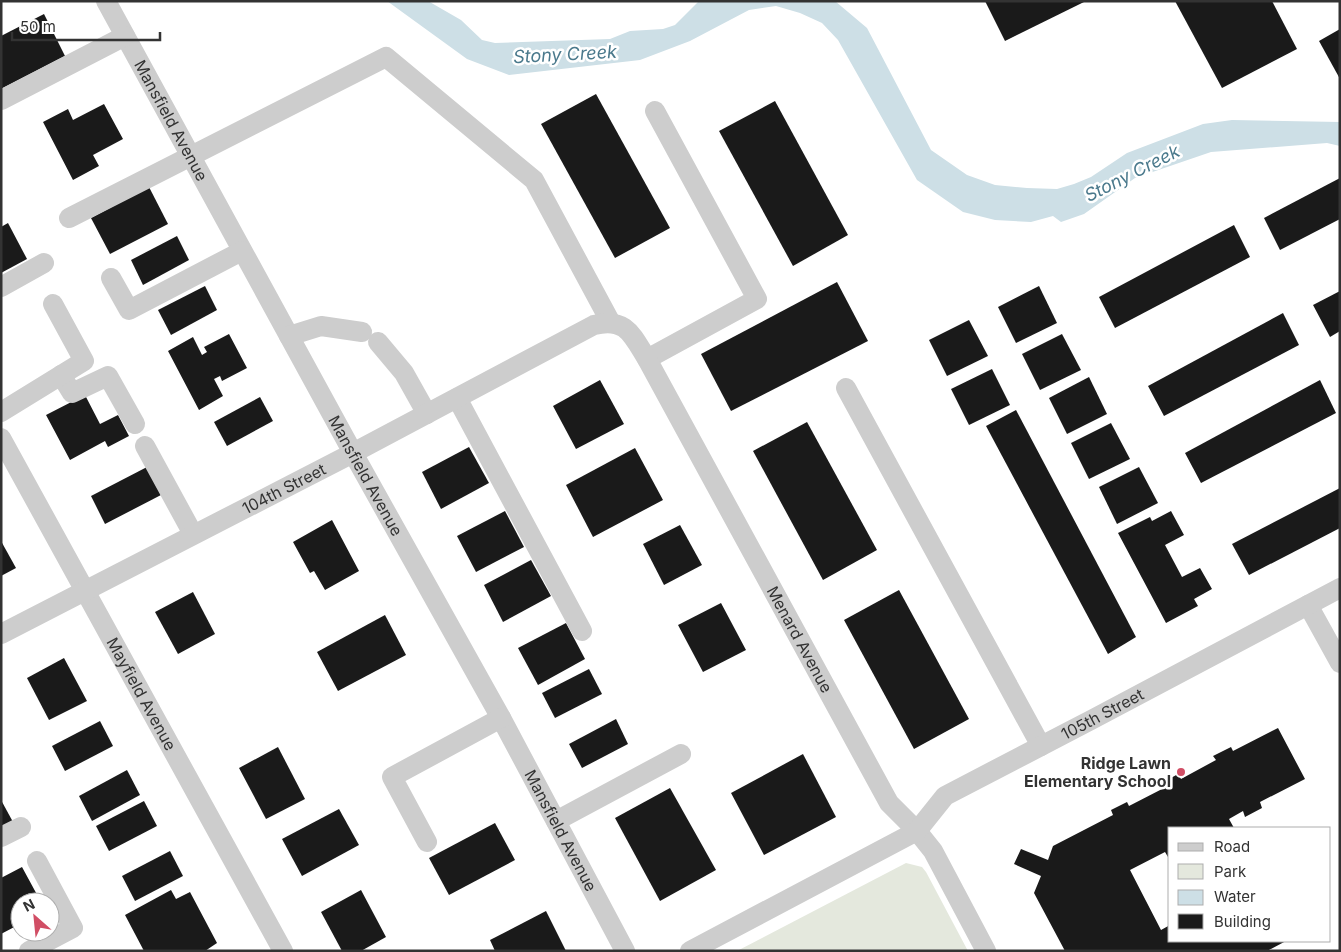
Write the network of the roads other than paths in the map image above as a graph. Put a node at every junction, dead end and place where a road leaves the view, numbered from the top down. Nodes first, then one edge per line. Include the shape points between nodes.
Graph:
1 (106, 1) edge
2 (125, 36) junction
3 (1, 100) edge
4 (655, 111) dead end
5 (191, 157) junction
6 (69, 218) dead end
7 (242, 251) junction
8 (44, 263) dead end
9 (111, 278) dead end
10 (1, 287) edge
11 (53, 304) dead end
12 (615, 323) junction
13 (289, 336) junction
14 (647, 359) junction
15 (61, 375) junction
16 (846, 388) dead end
17 (456, 398) junction
18 (1, 412) edge
19 (427, 414) junction
20 (135, 424) dead end
21 (1, 438) edge
22 (146, 446) dead end
23 (352, 454) junction
24 (194, 534) junction
25 (1340, 588) edge
26 (86, 590) junction
27 (1308, 605) junction
28 (582, 631) dead end
29 (1, 634) edge
30 (1340, 663) edge
31 (501, 718) junction
32 (1041, 746) junction
33 (681, 754) dead end
34 (556, 821) junction
35 (21, 827) dead end
36 (917, 832) junction
37 (1, 837) edge
38 (427, 842) dead end
39 (37, 861) dead end
40 (29, 951) edge
41 (283, 951) edge
42 (625, 951) edge
43 (690, 951) edge
44 (986, 951) edge

1 - 2 street, Mansfield Avenue
2 - 3 street
2 - 5 street, Mansfield Avenue
4 - 14 street via 758,299
5 - 6 street
5 - 7 street, Mansfield Avenue
5 - 12 street, Menard Avenue via 386,57 534,180
7 - 9 street via 129,310
7 - 13 street, Mansfield Avenue
8 - 10 street
11 - 15 street via 84,361
12 - 14 street, Menard Avenue via 629,331
12 - 17 street, 104th Street via 594,325
13 - 19 street via 321,326 370,337 404,373
13 - 23 street, Mansfield Avenue
14 - 36 street, Menard Avenue via 889,803
15 - 18 street
15 - 20 street via 72,393 108,376
16 - 32 street
17 - 19 street, 104th Street
17 - 28 street
19 - 23 street, 104th Street
21 - 26 street, Mayfield Avenue
22 - 24 street
23 - 24 street, 104th Street
23 - 31 street, Mansfield Avenue
24 - 26 street, 104th Street
25 - 27 street, 105th Street
26 - 29 street, 104th Street
26 - 41 street, Mayfield Avenue
27 - 30 street
27 - 32 street, 105th Street
31 - 34 street, Mansfield Avenue
31 - 38 street via 392,777
32 - 36 street, 105th Street via 945,796
33 - 34 street
34 - 42 street, Mansfield Avenue
35 - 37 street
36 - 43 street, 105th Street
36 - 44 street, Menard Avenue via 933,851
39 - 40 street via 73,928

